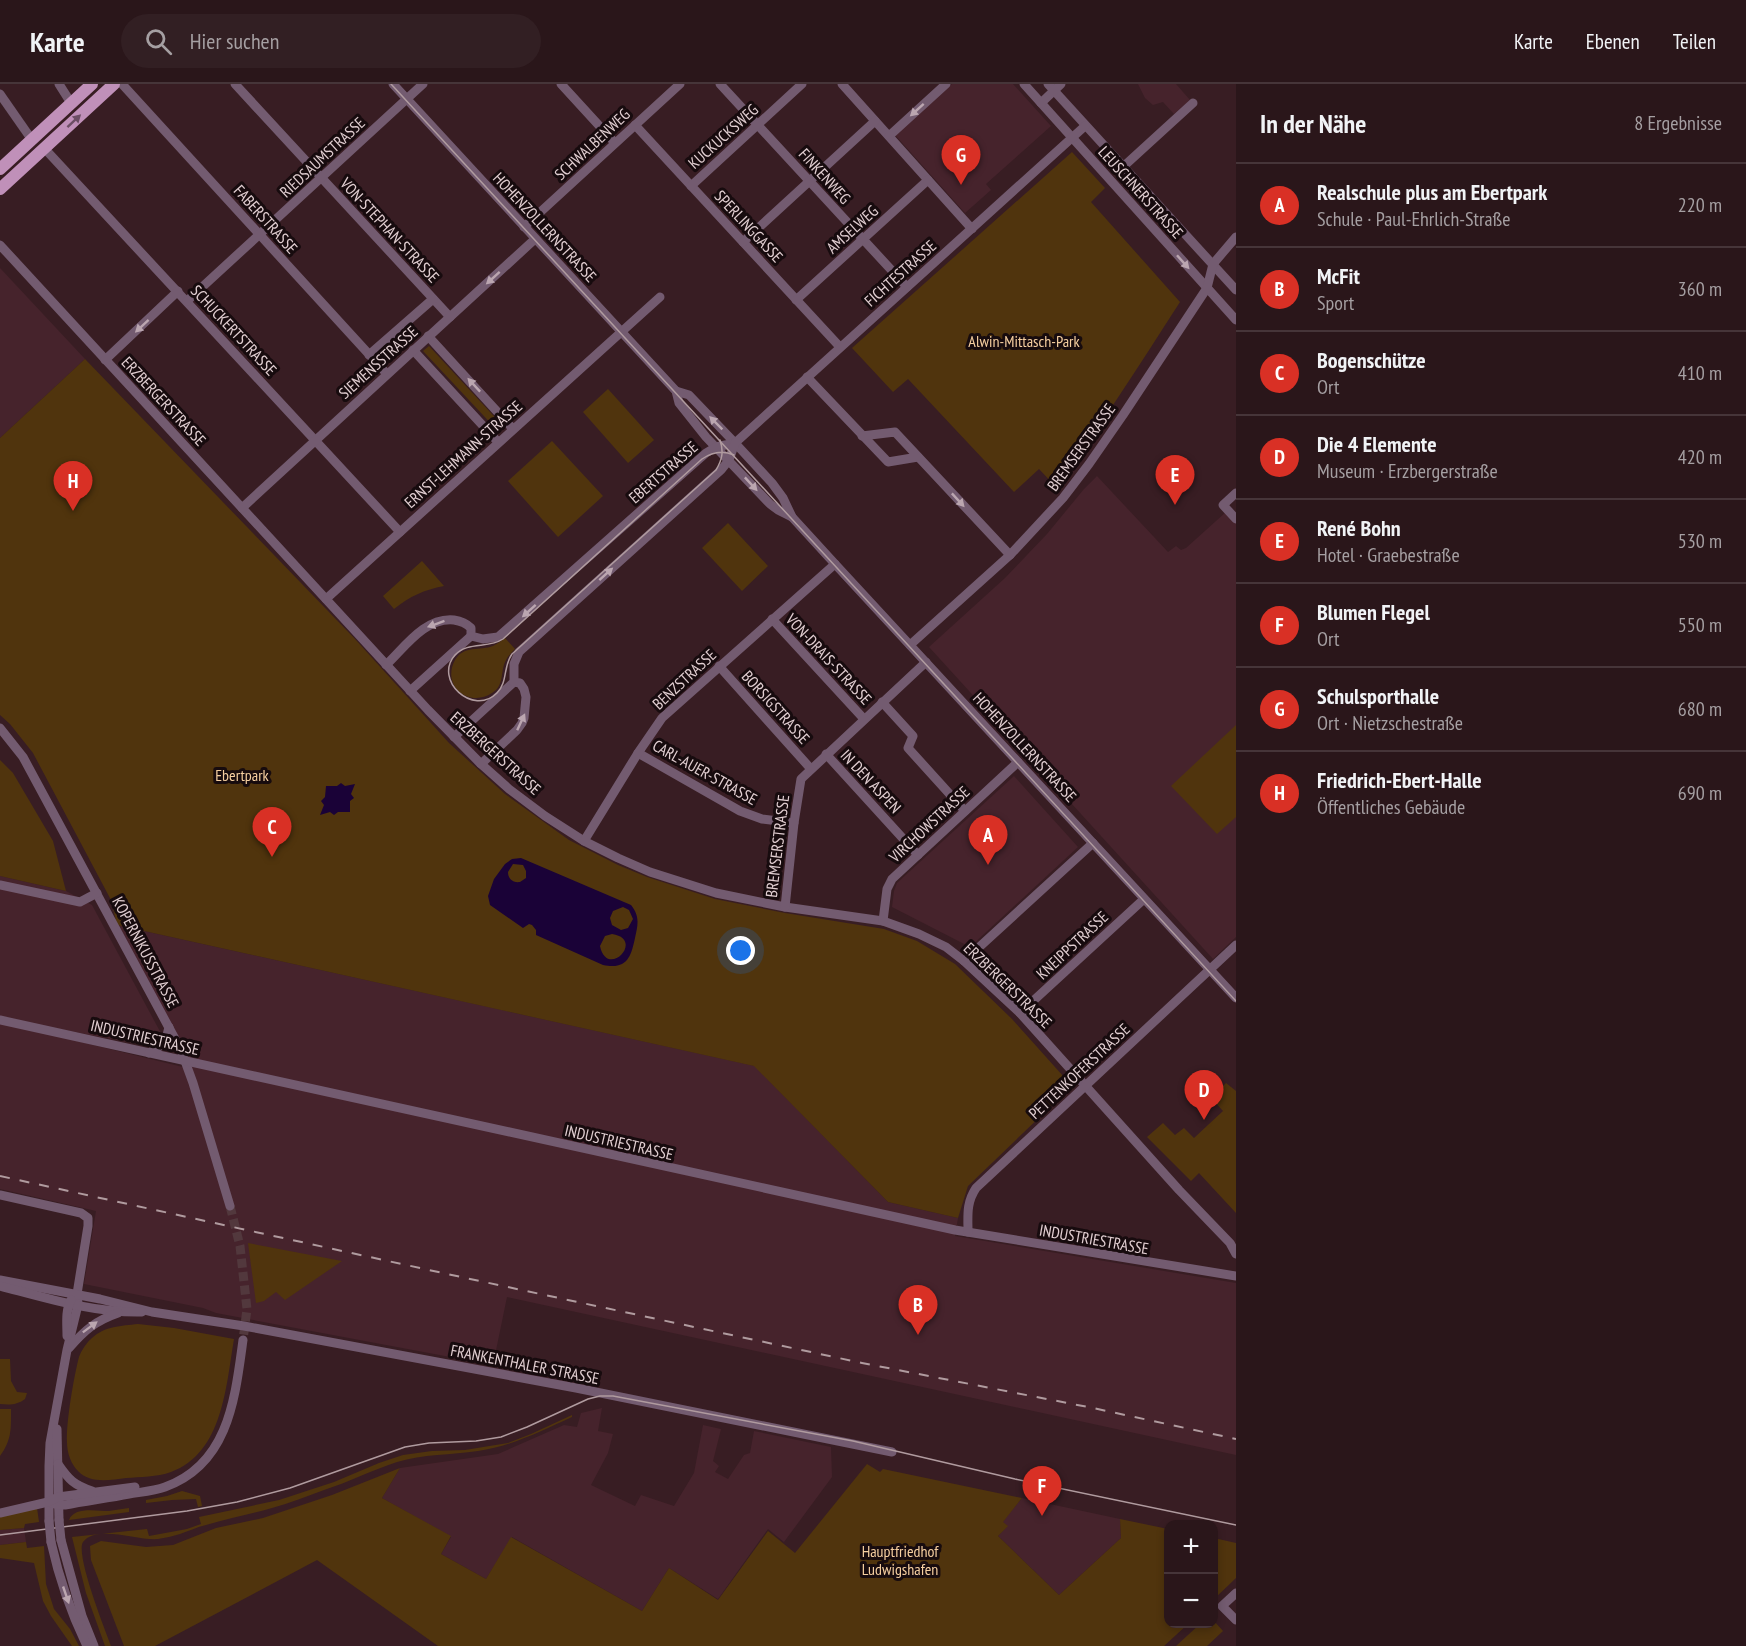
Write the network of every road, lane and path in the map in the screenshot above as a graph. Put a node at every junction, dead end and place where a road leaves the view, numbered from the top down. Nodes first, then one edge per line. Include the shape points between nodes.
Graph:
1 (59, 84) edge
2 (92, 84) edge
3 (114, 84) edge
4 (122, 84) edge
5 (235, 84) edge
6 (393, 84) edge
7 (423, 84) edge
8 (561, 84) edge
9 (680, 84) edge
10 (720, 84) edge
11 (802, 84) edge
12 (842, 84) edge
13 (946, 84) edge
14 (1024, 84) edge
15 (1054, 86) edge
16 (0, 94) edge
17 (407, 99) junction
18 (71, 103) junction
19 (1041, 103) junction
20 (1193, 103) dead end
21 (875, 122) junction
22 (635, 124) junction
23 (758, 125) junction
24 (1085, 126) junction
25 (889, 136) junction
26 (1072, 138) junction
27 (32, 140) junction
28 (615, 143) junction
29 (45, 148) junction
30 (1124, 166) junction
31 (0, 169) edge
32 (322, 178) junction
33 (928, 180) junction
34 (810, 181) junction
35 (691, 186) junction
36 (0, 189) edge
37 (524, 226) junction
38 (972, 228) junction
39 (260, 234) junction
40 (1236, 237) edge
41 (535, 239) junction
42 (862, 240) junction
43 (743, 242) junction
44 (0, 245) edge
45 (1213, 264) junction
46 (907, 287) junction
47 (1206, 288) junction
48 (1236, 290) edge
49 (178, 291) junction
50 (660, 297) dead end
51 (433, 299) junction
52 (796, 300) junction
53 (187, 301) junction
54 (450, 317) junction
55 (1236, 320) edge
56 (621, 332) junction
57 (428, 336) junction
58 (840, 347) junction
59 (413, 350) junction
60 (369, 355) junction
61 (105, 360) junction
62 (387, 374) junction
63 (807, 377) junction
64 (676, 391) junction
65 (513, 429) junction
66 (862, 436) junction
67 (315, 441) junction
68 (498, 442) junction
69 (735, 442) junction
70 (716, 447) junction
71 (918, 457) junction
72 (729, 460) junction
73 (1236, 493) edge
74 (242, 508) junction
75 (792, 517) junction
76 (1236, 519) edge
77 (400, 532) junction
78 (1010, 555) junction
79 (835, 564) junction
80 (326, 599) junction
81 (772, 619) junction
82 (471, 636) junction
83 (910, 645) junction
84 (926, 662) junction
85 (386, 665) junction
86 (719, 666) junction
87 (514, 682) junction
88 (410, 691) junction
89 (882, 702) junction
90 (864, 719) junction
91 (0, 728) edge
92 (454, 737) junction
93 (638, 753) junction
94 (826, 754) junction
95 (1018, 762) junction
96 (481, 764) junction
97 (811, 768) junction
98 (965, 811) junction
99 (794, 823) junction
100 (584, 841) junction
101 (1093, 843) junction
102 (918, 855) junction
103 (0, 885) edge
104 (97, 893) junction
105 (1144, 899) junction
106 (785, 907) junction
107 (883, 921) junction
108 (1236, 945) edge
109 (964, 961) junction
110 (1210, 970) junction
111 (1236, 998) edge
112 (1020, 1013) junction
113 (0, 1020) edge
114 (169, 1027) junction
115 (149, 1053) junction
116 (186, 1062) junction
117 (1085, 1086) junction
118 (0, 1195) edge
119 (230, 1206) tunnel mouth
120 (968, 1232) junction
121 (1236, 1254) edge
122 (1236, 1273) edge
123 (0, 1280) edge
124 (0, 1286) edge
125 (77, 1294) junction
126 (73, 1304) junction
127 (120, 1312) junction
128 (152, 1312) junction
129 (243, 1340) tunnel mouth
130 (67, 1350) junction
131 (56, 1420) junction
132 (891, 1452) dead end
133 (58, 1464) junction
134 (176, 1482) junction
135 (98, 1492) junction
136 (58, 1501) junction
137 (48, 1502) junction
138 (0, 1513) edge
139 (54, 1520) junction
140 (56, 1541) junction
141 (1236, 1593) edge
142 (1236, 1620) edge
143 (87, 1646) edge
144 (94, 1646) edge

1 - 18 street
2 - 18 main road
29 -> 3 main road
4 - 39 street, FABERSTRASSE
5 - 32 street, VON-STEPHAN-STRASSE
6 - 17 street, HOHENZOLLERNSTRASSE
7 - 17 street, RIEDSAUMSTRASSE
8 - 28 street
9 - 22 street, SCHWALBENWEG
10 - 23 street, FINKENWEG
11 - 23 street, KUCKUCKSWEG
12 - 21 street
13 -> 25 street
14 - 19 street, LEUSCHNERSTRASSE
15 - 19 street
15 - 24 street, LEUSCHNERSTRASSE
16 - 27 street
17 - 32 street, RIEDSAUMSTRASSE
17 - 37 street, HOHENZOLLERNSTRASSE
18 - 27 main road
19 - 26 street, LEUSCHNERSTRASSE
20 - 30 street
21 - 25 street
21 - 34 street
22 - 28 street, SCHWALBENWEG
22 - 35 street, SPERLINGGASSE
23 - 34 street, FINKENWEG
23 - 35 street, KUCKUCKSWEG
24 - 26 street, FICHTESTRASSE
24 - 30 street, LEUSCHNERSTRASSE
25 - 33 street
26 - 38 street, FICHTESTRASSE
26 -> 47 street, LEUSCHNERSTRASSE
27 - 29 main road
27 - 31 main road
28 - 37 street, SCHWALBENWEG
29 - 36 main road
29 - 49 street, SCHUCKERTSTRASSE
30 - 45 street, LEUSCHNERSTRASSE
32 - 39 street, RIEDSAUMSTRASSE
32 - 51 street, VON-STEPHAN-STRASSE
33 - 38 street
33 - 42 street, AMSELWEG
34 - 42 street, FINKENWEG
34 - 43 street
35 - 43 street, SPERLINGGASSE
37 - 41 street, HOHENZOLLERNSTRASSE
38 - 46 street, FICHTESTRASSE
39 - 53 street, RIEDSAUMSTRASSE
39 - 60 street, FABERSTRASSE
40 - 45 street, BREMSERSTRASSE
41 -> 54 street, SIEMENSSTRASSE
41 - 56 street, HOHENZOLLERNSTRASSE
42 - 46 street, FINKENWEG
42 - 52 street, AMSELWEG
43 - 52 street, SPERLINGGASSE
44 - 61 street, ERZBERGERSTRASSE
45 - 47 street, BREMSERSTRASSE
45 - 48 street, LEUSCHNERSTRASSE
46 - 58 street, FICHTESTRASSE
47 - 55 street, LEUSCHNERSTRASSE
47 - 78 street, BREMSERSTRASSE via 1089,464
49 - 53 street, SCHUCKERTSTRASSE
49 -> 61 street
50 - 56 street, ERNST-LEHMANN-STRASSE
51 - 54 street, VON-STEPHAN-STRASSE
51 - 60 street, SIEMENSSTRASSE
52 - 58 street, SPERLINGGASSE
53 - 67 street, SCHUCKERTSTRASSE
54 - 57 street, SIEMENSSTRASSE
56 - 64 street, HOHENZOLLERNSTRASSE
56 - 65 street, ERNST-LEHMANN-STRASSE
57 - 59 street, SIEMENSSTRASSE
65 -> 57 street
58 - 63 street, FICHTESTRASSE
59 - 62 street, SIEMENSSTRASSE
59 - 68 street
60 - 62 street, FABERSTRASSE
61 - 74 street, ERZBERGERSTRASSE
62 - 67 street, SIEMENSSTRASSE
63 - 66 street
63 - 69 street, FICHTESTRASSE
69 -> 64 street, HOHENZOLLERNSTRASSE via 689,395
64 - 70 street, HOHENZOLLERNSTRASSE via 679,403
65 - 68 street, ERNST-LEHMANN-STRASSE
66 - 71 street via 888,462
66 - 71 street via 895,432
67 - 74 street, SIEMENSSTRASSE
67 - 77 street, SCHUCKERTSTRASSE
68 - 77 street, ERNST-LEHMANN-STRASSE
69 - 70 street, EBERTSTRASSE
69 - 72 street
69 - 75 street, HOHENZOLLERNSTRASSE via 772,483
70 - 72 street, HOHENZOLLERNSTRASSE
70 -> 82 street, EBERTSTRASSE via 505,632 490,639
71 -> 78 street
72 -> 75 street, HOHENZOLLERNSTRASSE via 770,504
87 -> 72 street via 515,656
73 - 76 street via 1223,505
74 - 80 street, ERZBERGERSTRASSE
75 - 79 street, HOHENZOLLERNSTRASSE
77 - 80 street, ERNST-LEHMANN-STRASSE
78 - 83 street, BREMSERSTRASSE
79 - 81 street, BENZSTRASSE
79 - 83 street, HOHENZOLLERNSTRASSE
80 - 85 street, ERZBERGERSTRASSE
81 - 86 street, BENZSTRASSE
81 - 90 street, VON-DRAIS-STRASSE
82 -> 85 street via 467,624 438,621 425,627
82 - 88 street
83 - 84 street, HOHENZOLLERNSTRASSE
84 - 89 street, BREMSERSTRASSE
84 - 95 street, HOHENZOLLERNSTRASSE
85 - 88 street, ERZBERGERSTRASSE
86 - 93 street, BENZSTRASSE via 662,718
86 - 97 street, BORSIGSTRASSE
87 - 92 street
96 -> 87 street via 517,730 524,718 524,688
88 - 92 street, ERZBERGERSTRASSE
89 - 90 street, BREMSERSTRASSE
89 - 98 street via 913,736 908,748
90 - 94 street, BREMSERSTRASSE
91 - 104 street, KOPERNIKUSSTRASSE via 23,757
92 - 96 street, ERZBERGERSTRASSE
93 - 99 street, CARL-AUER-STRASSE via 740,811 762,819
93 - 100 street, BENZSTRASSE
94 - 97 street, BREMSERSTRASSE
94 - 102 street, IN DEN ASPEN
95 - 98 street, VIRCHOWSTRASSE
95 - 101 street, HOHENZOLLERNSTRASSE
96 - 100 street, ERZBERGERSTRASSE via 545,816
97 - 99 street, BREMSERSTRASSE via 801,779
98 - 102 street, VIRCHOWSTRASSE
99 - 106 street, BREMSERSTRASSE
100 - 106 street, ERZBERGERSTRASSE via 650,873 683,884
101 - 105 street, HOHENZOLLERNSTRASSE
101 - 109 street
102 - 107 street, VIRCHOWSTRASSE via 892,879
103 - 104 street via 80,902
104 - 114 street, KOPERNIKUSSTRASSE
105 - 110 street, HOHENZOLLERNSTRASSE
105 - 112 street, KNEIPPSTRASSE
106 - 107 street, ERZBERGERSTRASSE
107 - 109 street, ERZBERGERSTRASSE via 946,947
108 - 110 street, PETTENKOFERSTRASSE
109 - 112 street, ERZBERGERSTRASSE
110 - 111 street, HOHENZOLLERNSTRASSE
110 - 117 street, PETTENKOFERSTRASSE
112 - 117 street, ERZBERGERSTRASSE
113 - 115 street, INDUSTRIESTRASSE
114 - 115 street via 165,1043
114 - 116 street, KOPERNIKUSSTRASSE
115 - 116 street, INDUSTRIESTRASSE
116 - 119 street, KOPERNIKUSSTRASSE
116 - 120 street, INDUSTRIESTRASSE
117 - 120 street, PETTENKOFERSTRASSE via 976,1188 968,1206
117 - 121 street, ERZBERGERSTRASSE
118 - 125 street via 81,1213 88,1218
120 - 122 street, INDUSTRIESTRASSE
123 - 125 street, FRANKENTHALER STRASSE
124 - 126 street, FRANKENTHALER STRASSE
125 - 126 street
125 - 128 street, FRANKENTHALER STRASSE
126 - 127 street, FRANKENTHALER STRASSE
126 - 130 street
127 - 128 street, FRANKENTHALER STRASSE
130 -> 127 street via 95,1322
128 - 132 street, FRANKENTHALER STRASSE via 576,1388
129 - 134 street via 222,1437 204,1463
130 - 131 street
131 - 133 street
131 - 137 street via 50,1443
133 - 135 street via 79,1487
133 - 136 street
134 - 135 street
134 - 136 street via 151,1491
135 - 136 street
136 - 137 street
136 - 139 street
137 - 138 street
137 - 139 street
139 - 140 street, bridge
140 -> 143 street via 64,1592
140 - 144 street
141 - 142 street via 1222,1605

